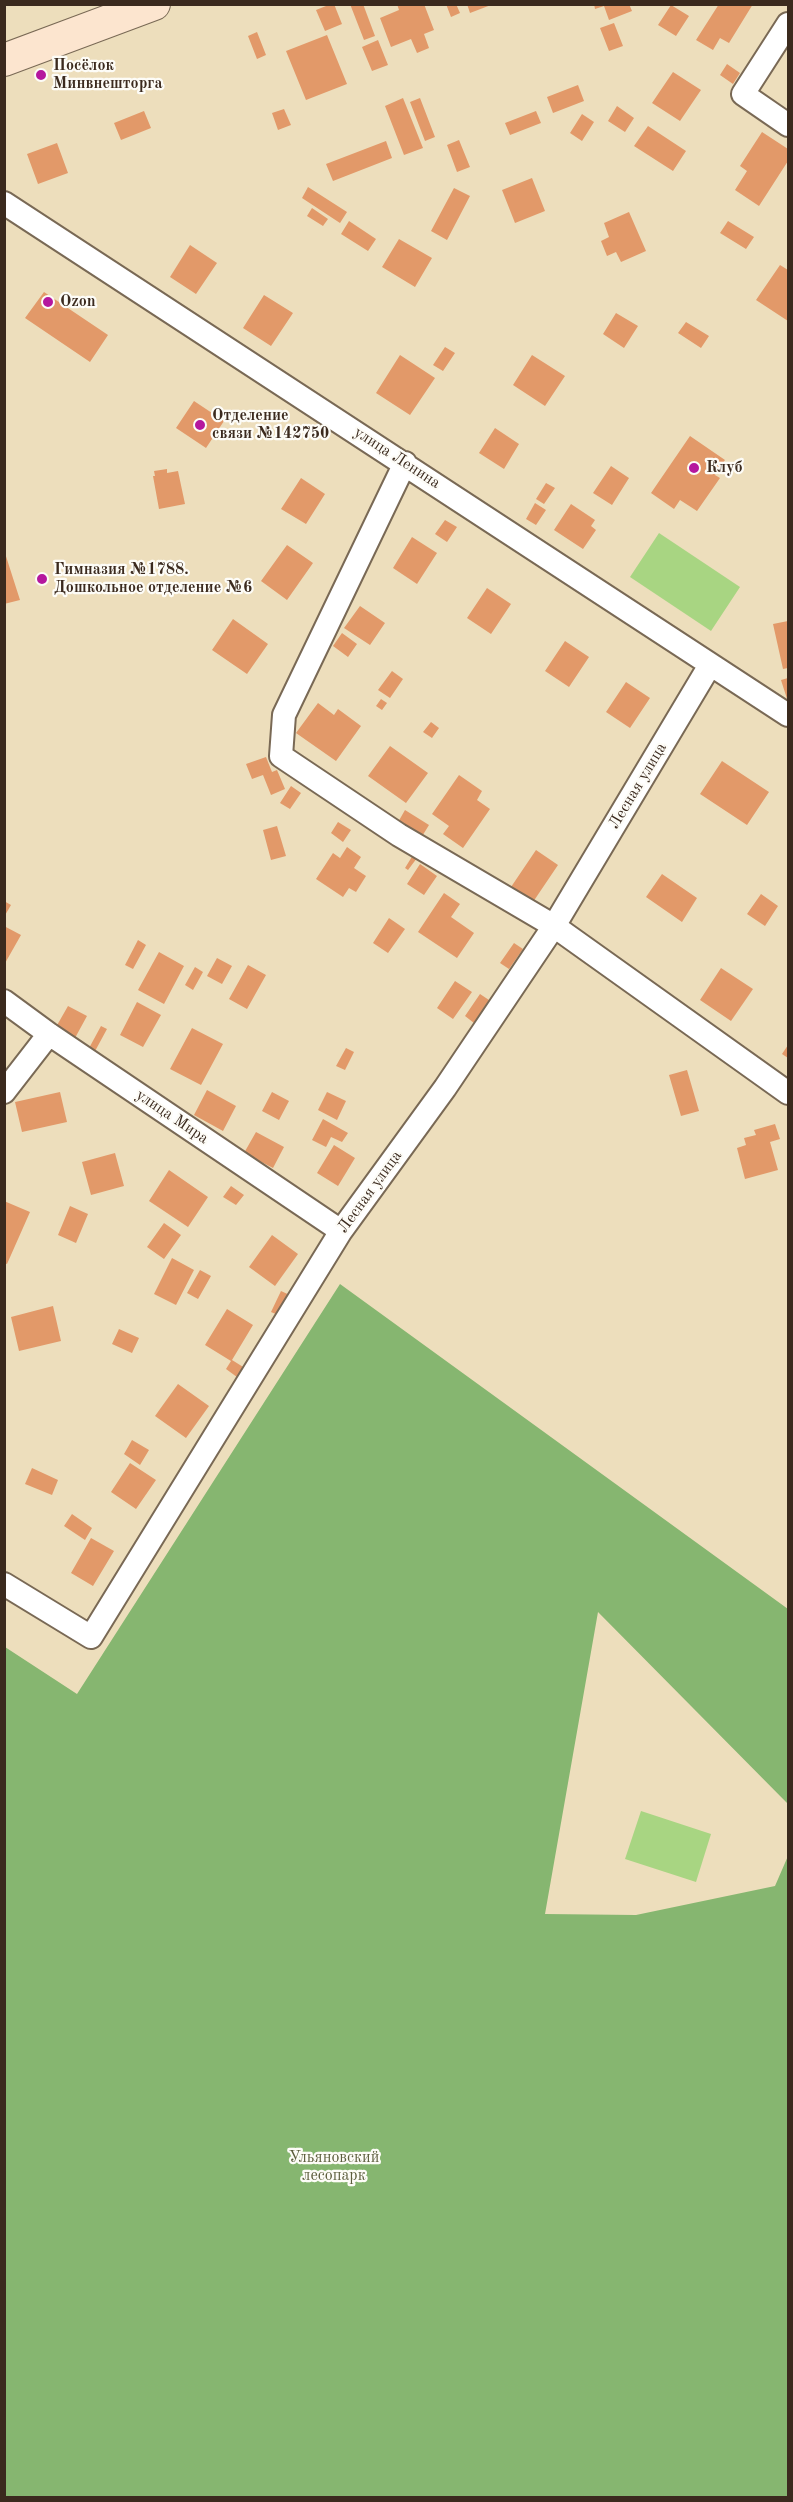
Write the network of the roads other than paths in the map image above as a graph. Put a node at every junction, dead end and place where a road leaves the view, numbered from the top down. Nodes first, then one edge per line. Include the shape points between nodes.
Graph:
1 (154, 4) edge
2 (789, 24) edge
3 (4, 60) edge
4 (789, 125) edge
5 (4, 203) edge
6 (405, 463) junction
7 (710, 665) junction
8 (789, 715) edge
9 (554, 926) junction
10 (4, 1001) edge
11 (50, 1034) junction
12 (4, 1092) edge
13 (789, 1093) edge
14 (341, 1231) junction
15 (4, 1584) edge

1 - 3 main road
2 - 4 street via 743,94
5 - 6 street, улица Ленина
6 - 7 street, улица Ленина
6 - 9 street via 284,715 281,756 399,835
7 - 8 street, улица Ленина
7 - 9 street, Лесная улица
9 - 13 street
9 - 14 street, Лесная улица via 445,1088
10 - 11 street, улица Мира
11 - 12 street
11 - 14 street, улица Мира
14 - 15 street, Лесная улица via 91,1637

